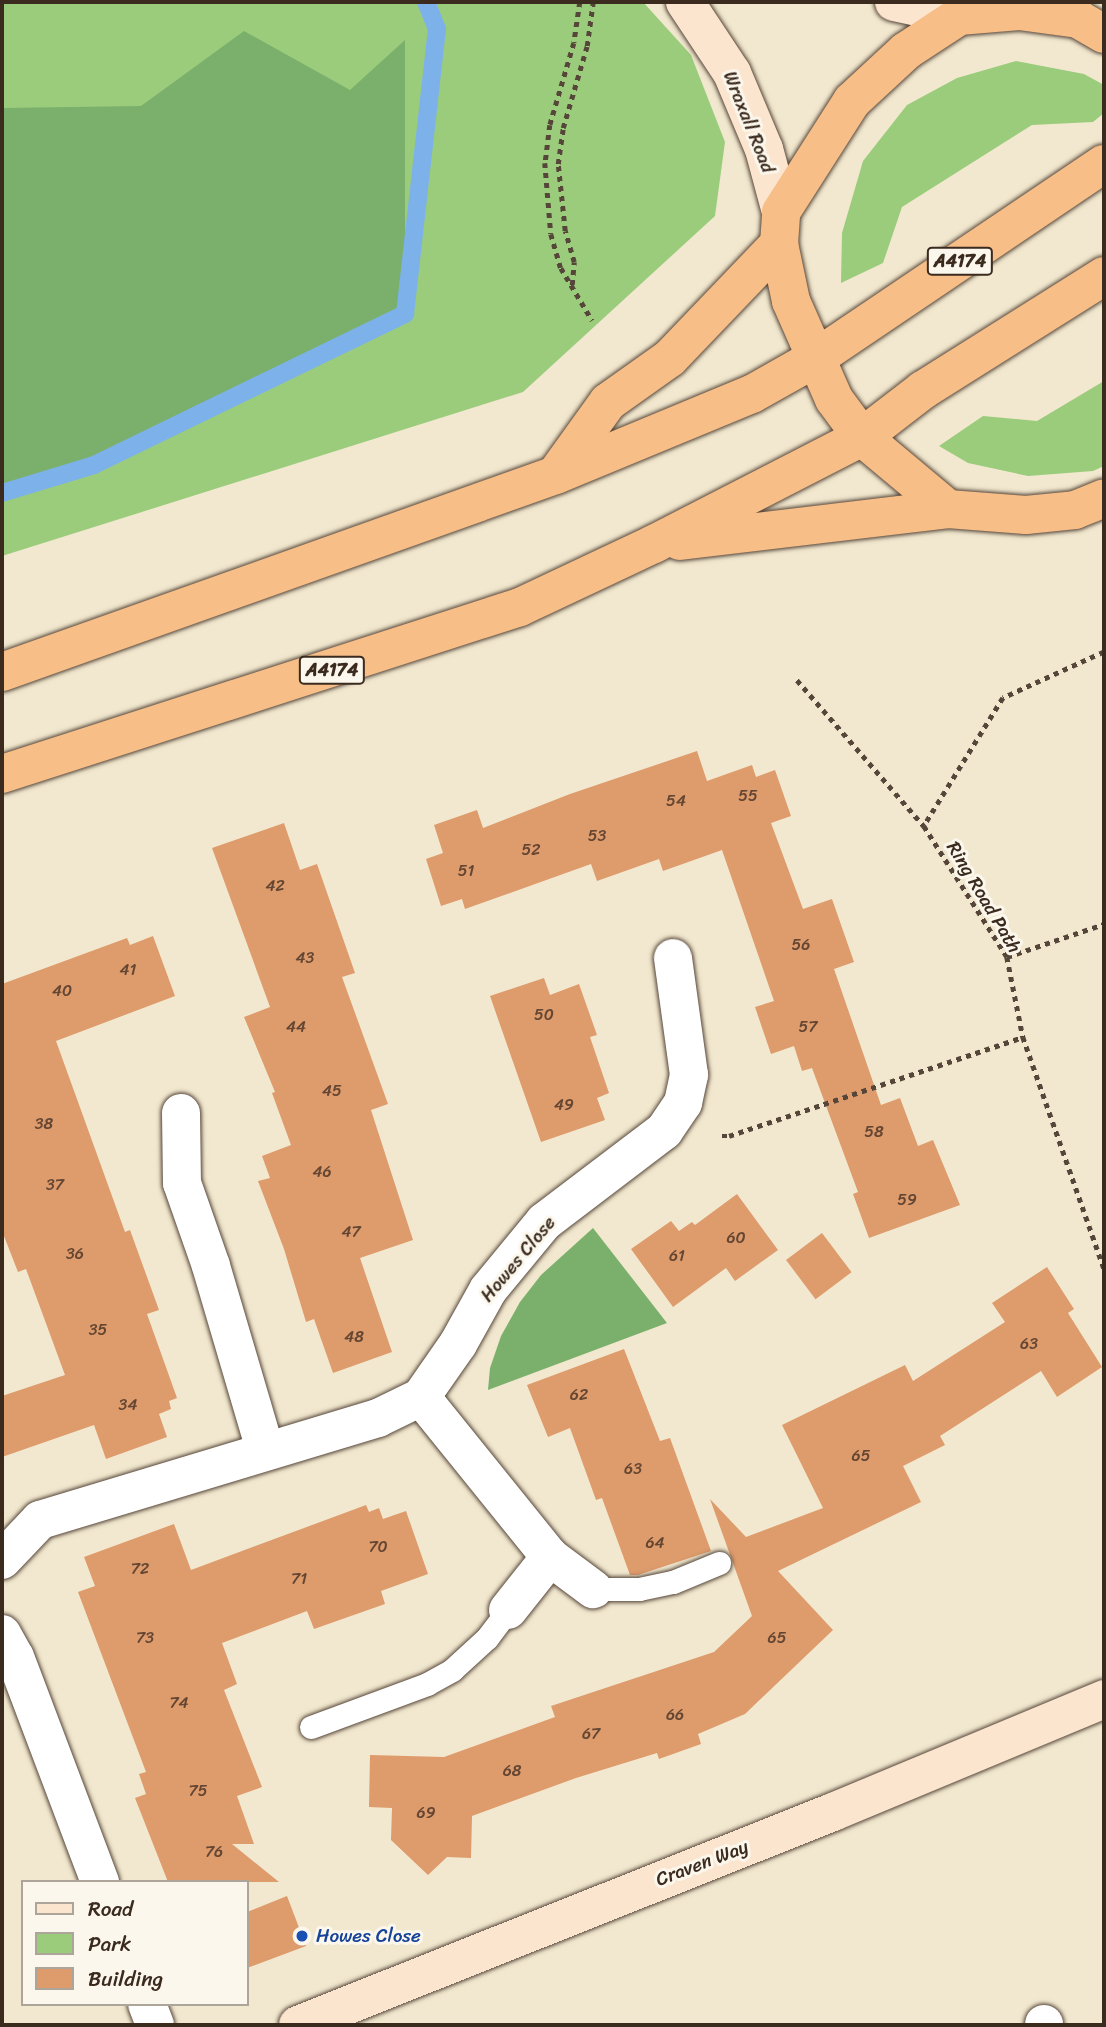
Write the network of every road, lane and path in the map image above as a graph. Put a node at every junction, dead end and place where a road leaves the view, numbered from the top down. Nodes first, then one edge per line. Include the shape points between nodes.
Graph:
1 (580, 2) edge
2 (593, 2) edge
3 (685, 2) edge
4 (894, 2) edge
5 (959, 16) junction
6 (1095, 23) edge
7 (1104, 164) edge
8 (780, 228) junction
9 (1104, 276) edge
10 (572, 286) junction
11 (592, 320) dead end
12 (816, 358) junction
13 (862, 437) junction
14 (556, 475) junction
15 (1094, 507) edge
16 (948, 509) junction
17 (654, 544) junction
18 (1104, 652) edge
19 (2, 672) edge
20 (797, 680) dead end
21 (2, 774) edge
22 (924, 825) junction
23 (1104, 925) edge
24 (1007, 957) junction
25 (673, 958) dead end
26 (1023, 1037) junction
27 (181, 1114) dead end
28 (664, 1131) junction
29 (1104, 1268) edge
30 (421, 1396) junction
31 (265, 1450) junction
32 (550, 1557) junction
33 (2, 1560) edge
34 (719, 1563) dead end
35 (593, 1589) joint
36 (508, 1610) joint
37 (2, 1634) edge
38 (1104, 1699) edge
39 (311, 1727) dead end
40 (99, 1880) edge
41 (148, 2006) edge
42 (155, 2025) edge
43 (299, 2025) edge

1 - 10 path via 545,163 551,233 561,268
2 - 10 path via 558,164 573,262
3 - 8 street, Wraxall Road via 732,73 764,149
4 - 5 street
5 - 6 highway via 1019,11
5 - 8 highway via 906,51 852,101
7 - 12 highway, A4174
8 - 12 highway via 791,302
8 - 14 highway via 670,358 608,402
9 - 13 highway, A4174 via 923,390
10 - 11 path
12 - 13 highway via 834,399
12 - 14 highway, A4174 via 752,394
13 - 16 highway
13 - 17 highway, A4174
14 - 19 highway, A4174
15 - 16 highway via 1026,515
16 - 17 highway, A4174
17 - 21 highway, A4174 via 520,607
18 - 22 path via 1003,698
20 - 22 path, Ring Road Path
22 - 24 path, Ring Road Path
23 - 24 path
24 - 26 path, Ring Road Path
25 - 28 street, Howes Close via 690,1075 683,1103
26 - 28 path via 729,1136
26 - 29 path, Ring Road Path
27 - 31 street via 181,1183 211,1265
28 - 30 street, Howes Close via 544,1223 488,1290
30 - 31 street, Howes Close via 378,1418
30 - 32 street
31 - 33 street, Howes Close via 40,1520
32 - 35 street
32 - 36 street
34 - 35 lane via 650,1587
36 - 39 lane via 452,1670 427,1684
37 - 40 street via 15,1657
38 - 43 street, Craven Way
41 - 42 street

